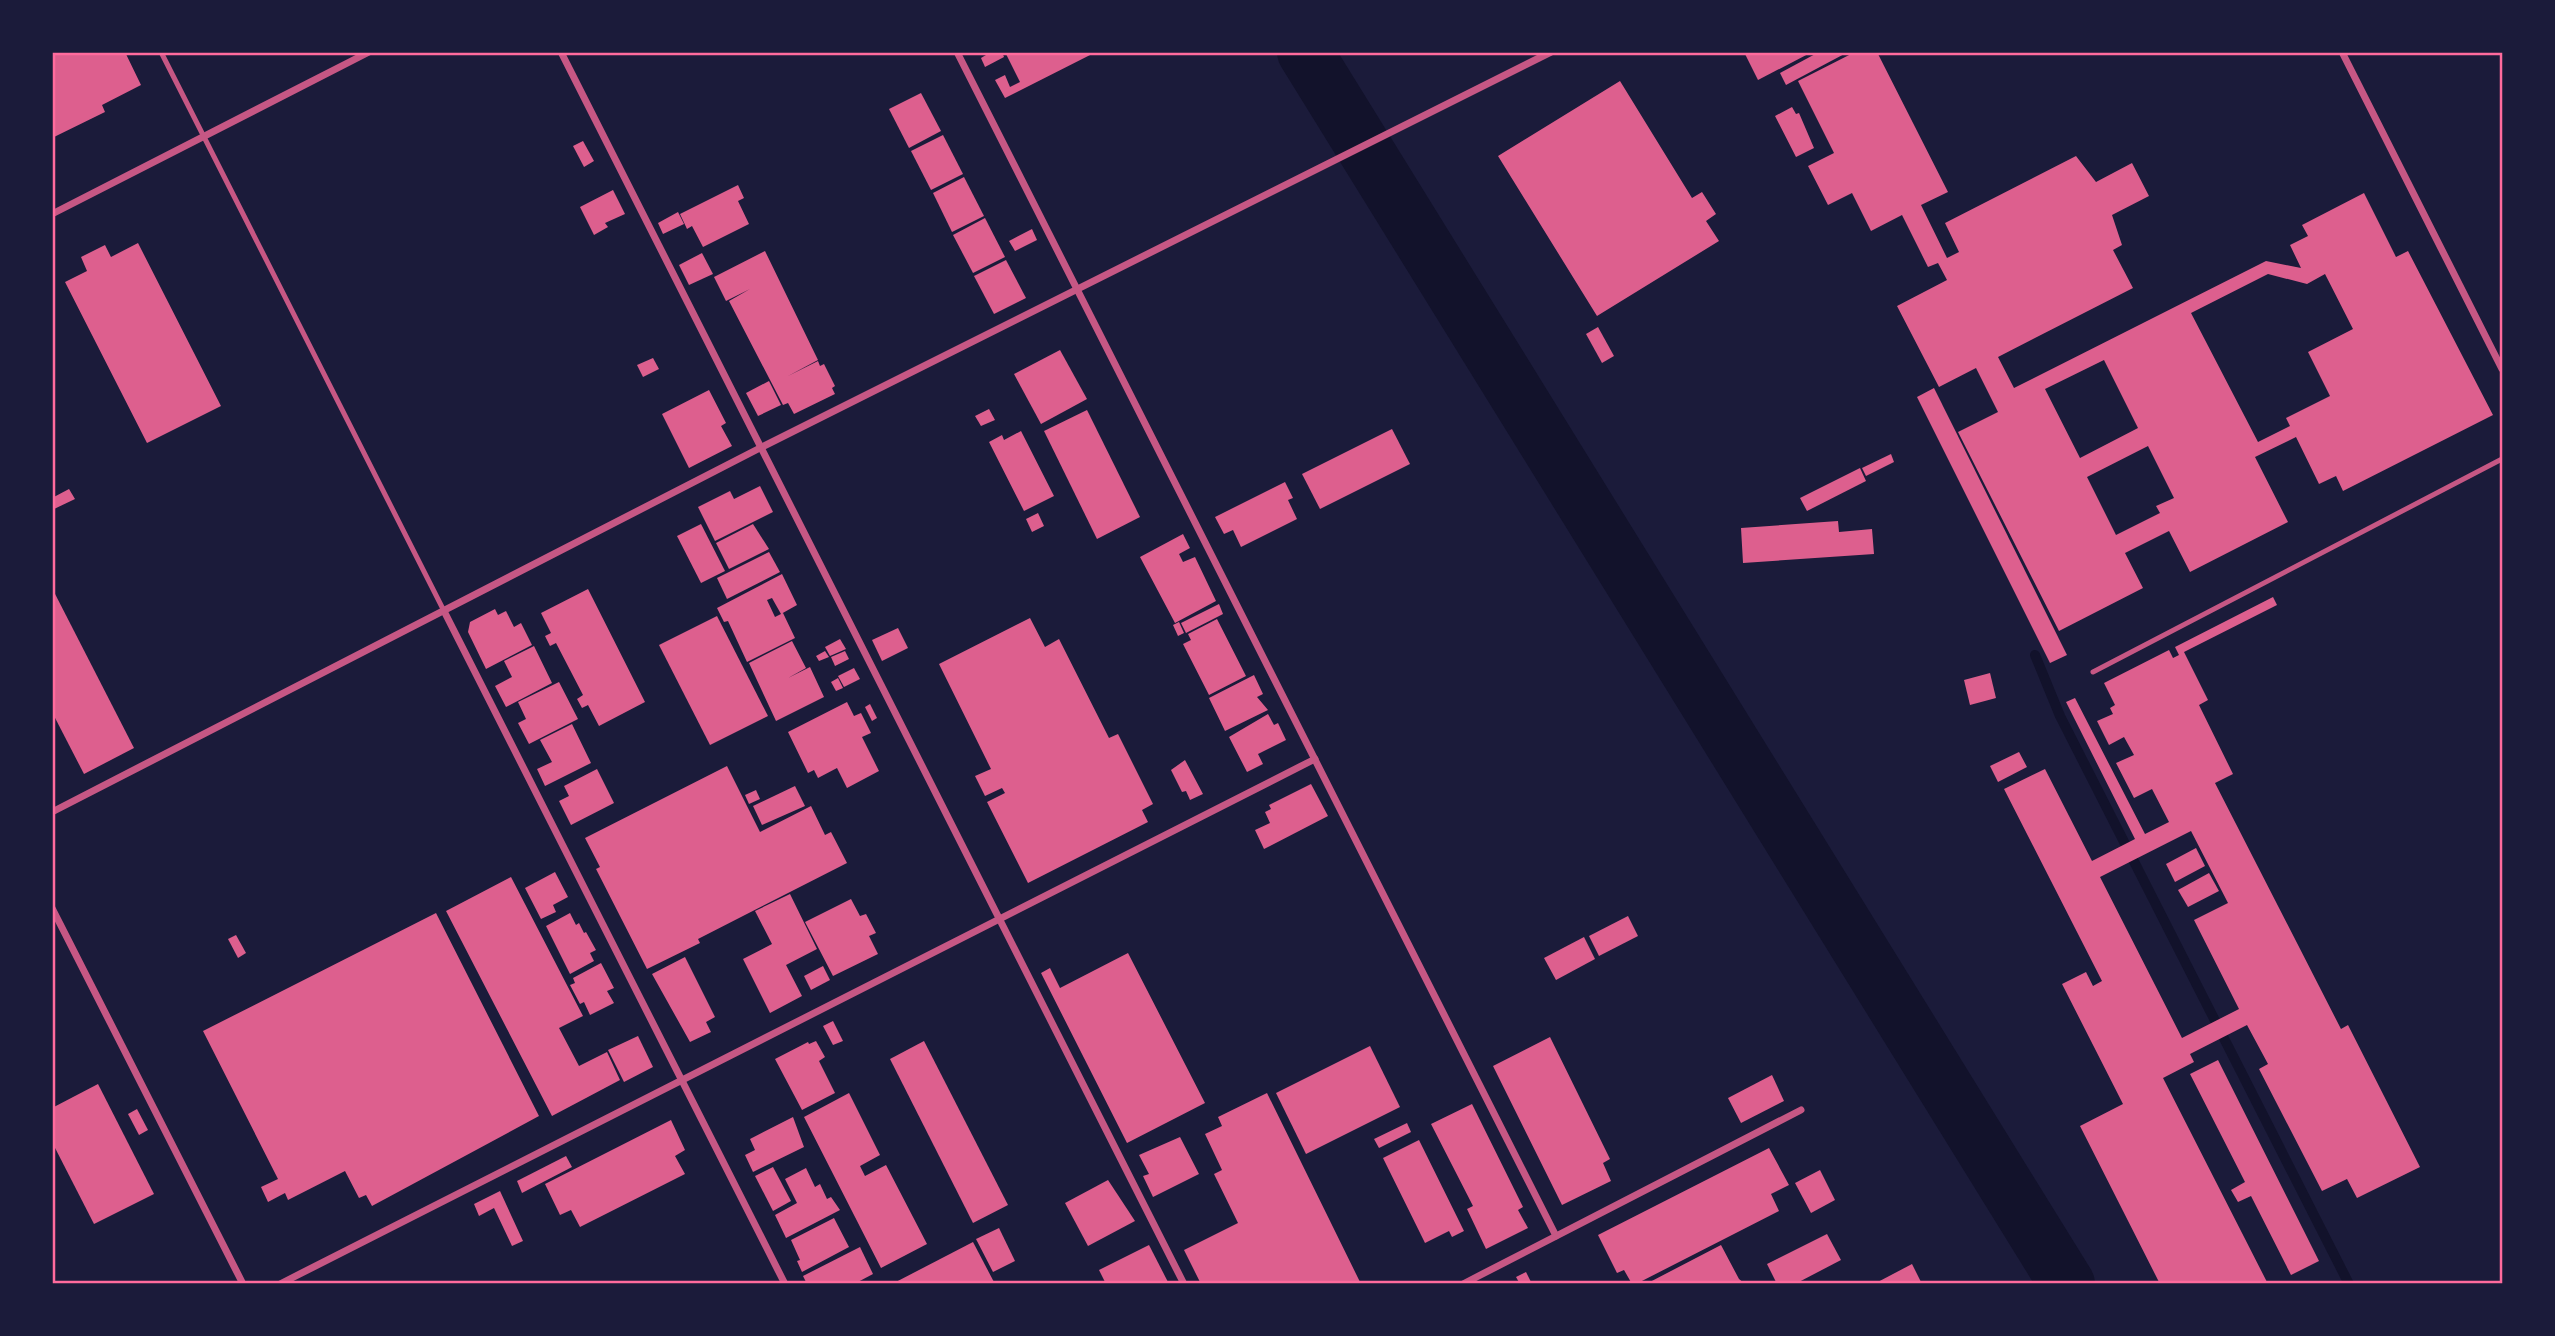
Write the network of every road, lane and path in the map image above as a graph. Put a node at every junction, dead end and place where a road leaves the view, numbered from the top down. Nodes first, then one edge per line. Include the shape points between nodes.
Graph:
1 (161, 52) edge
2 (369, 52) edge
3 (561, 52) edge
4 (957, 52) edge
5 (1551, 52) edge
6 (2342, 52) edge
7 (204, 137) junction
8 (52, 214) edge
9 (1077, 290) junction
10 (2502, 369) edge
11 (760, 448) junction
12 (2502, 459) edge
13 (444, 611) junction
14 (2092, 672) dead end
15 (1315, 759) junction
16 (52, 812) edge
17 (52, 908) edge
18 (999, 920) junction
19 (682, 1080) junction
20 (1801, 1110) dead end
21 (1556, 1236) junction
22 (243, 1283) edge
23 (280, 1283) edge
24 (785, 1283) edge
25 (1184, 1283) edge
26 (1463, 1283) edge

1 - 7 lane
2 - 7 street
3 - 11 street
4 - 9 street
5 - 9 street
6 - 10 street
7 - 8 street
7 - 13 lane
9 - 11 street
9 - 15 street
11 - 13 street
11 - 18 street
12 - 14 lane
13 - 16 street
13 - 19 street
15 - 18 street
15 - 21 street
17 - 22 street
18 - 19 street
18 - 25 street
19 - 23 street
19 - 24 street
20 - 21 street
21 - 26 street

